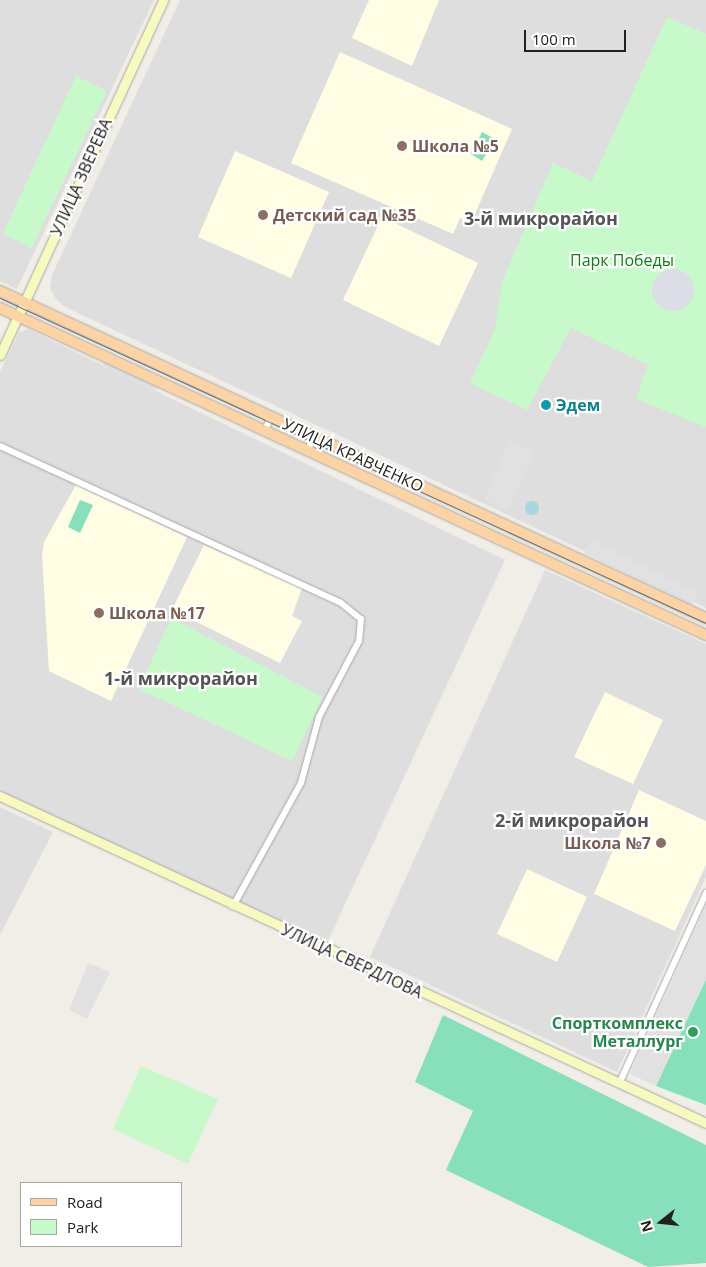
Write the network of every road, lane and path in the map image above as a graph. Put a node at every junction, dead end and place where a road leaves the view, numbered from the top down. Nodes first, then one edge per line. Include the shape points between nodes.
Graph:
1 (163, 0) edge
2 (0, 291) edge
3 (25, 302) junction
4 (0, 308) edge
5 (18, 316) junction
6 (104, 340) junction
7 (98, 353) junction
8 (0, 355) edge
9 (154, 363) junction
10 (148, 376) junction
11 (184, 376) junction
12 (178, 389) junction
13 (226, 396) junction
14 (220, 409) junction
15 (271, 417) junction
16 (265, 430) junction
17 (314, 436) junction
18 (0, 446) edge
19 (308, 450) junction
20 (356, 456) junction
21 (350, 470) junction
22 (609, 574) junction
23 (603, 587) junction
24 (706, 618) edge
25 (706, 635) edge
26 (0, 796) edge
27 (706, 893) edge
28 (233, 906) junction
29 (620, 1084) junction
30 (706, 1123) edge

1 - 3 main road, УЛИЦА ЗВЕРЕВА
2 - 3 main road, УЛИЦА КРАВЧЕНКО
3 - 5 main road, УЛИЦА ЗВЕРЕВА
3 - 6 main road, УЛИЦА КРАВЧЕНКО
4 - 5 main road, УЛИЦА КРАВЧЕНКО
5 - 7 main road, УЛИЦА КРАВЧЕНКО
5 - 8 main road, УЛИЦА ЗВЕРЕВА
6 - 7 street
6 - 9 main road, УЛИЦА КРАВЧЕНКО
7 - 10 main road, УЛИЦА КРАВЧЕНКО
9 - 10 street
9 - 11 main road, УЛИЦА КРАВЧЕНКО
10 - 12 main road, УЛИЦА КРАВЧЕНКО
11 - 12 street
11 - 13 main road, УЛИЦА КРАВЧЕНКО
12 - 14 main road, УЛИЦА КРАВЧЕНКО
13 - 14 street
13 - 15 main road, УЛИЦА КРАВЧЕНКО
14 - 16 main road, УЛИЦА КРАВЧЕНКО
15 - 16 street
15 - 17 main road, УЛИЦА КРАВЧЕНКО
16 - 19 main road, УЛИЦА КРАВЧЕНКО
17 - 19 street
17 - 20 main road, УЛИЦА КРАВЧЕНКО
18 - 28 street via 341,603 361,619 360,641 319,717 301,783
19 - 21 main road, УЛИЦА КРАВЧЕНКО
20 - 21 street
20 - 22 main road, УЛИЦА КРАВЧЕНКО
21 - 23 main road, УЛИЦА КРАВЧЕНКО
22 - 23 street
22 - 24 main road, УЛИЦА КРАВЧЕНКО
23 - 25 main road, УЛИЦА КРАВЧЕНКО
26 - 28 main road, УЛИЦА СВЕРДЛОВА
27 - 29 street
28 - 29 main road, УЛИЦА СВЕРДЛОВА
29 - 30 main road, УЛИЦА СВЕРДЛОВА

